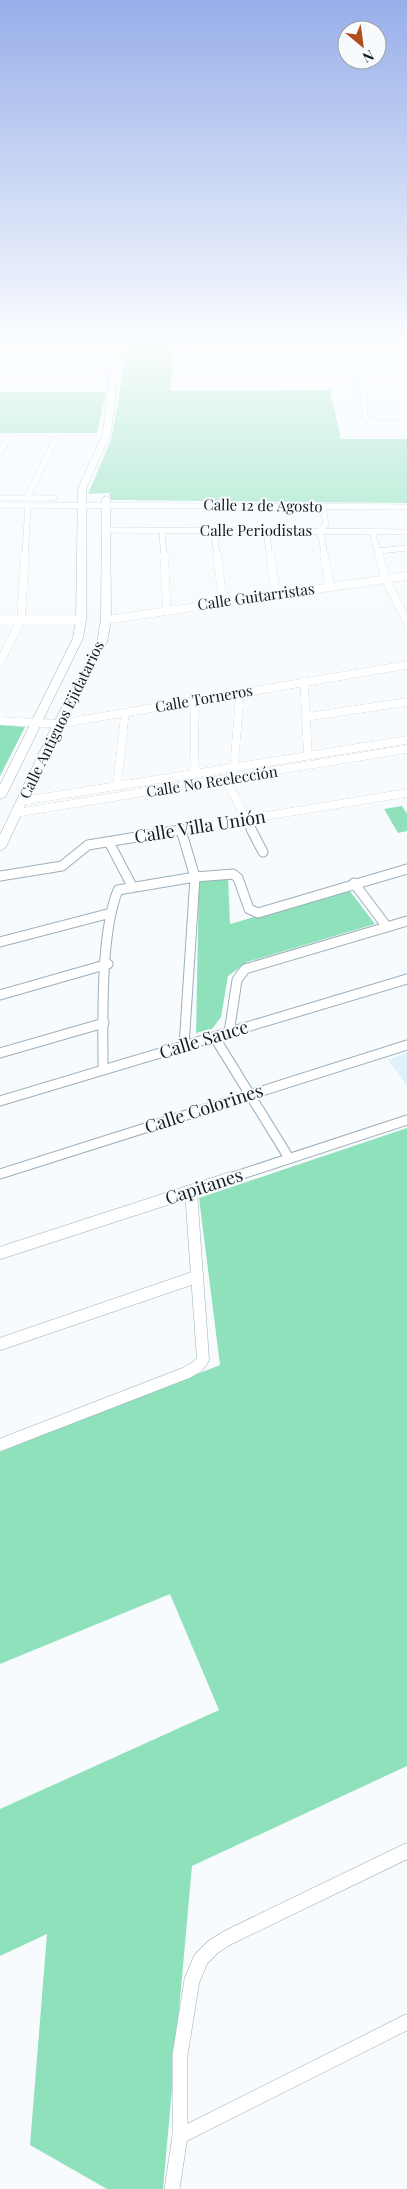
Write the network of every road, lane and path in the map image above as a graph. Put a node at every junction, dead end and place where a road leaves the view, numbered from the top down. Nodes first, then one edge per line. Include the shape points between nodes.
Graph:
1 (54, 443) edge
2 (103, 443) edge
3 (0, 498) edge
4 (27, 501) junction
5 (81, 502) junction
6 (106, 502) junction
7 (0, 505) edge
8 (323, 506) junction
9 (407, 507) edge
10 (106, 530) junction
11 (162, 531) junction
12 (214, 531) junction
13 (266, 531) junction
14 (320, 531) junction
15 (372, 532) junction
16 (407, 532) edge
17 (407, 548) edge
18 (378, 551) junction
19 (407, 576) edge
20 (385, 578) junction
21 (330, 586) junction
22 (276, 594) junction
23 (223, 602) junction
24 (167, 611) junction
25 (0, 620) edge
26 (20, 620) junction
27 (81, 620) junction
28 (106, 620) junction
29 (407, 622) edge
30 (0, 662) edge
31 (407, 665) edge
32 (304, 682) junction
33 (240, 693) junction
34 (195, 701) junction
35 (407, 702) edge
36 (125, 713) junction
37 (306, 717) junction
38 (0, 721) edge
39 (38, 723) junction
40 (58, 724) junction
41 (407, 740) edge
42 (407, 750) edge
43 (308, 756) junction
44 (234, 767) junction
45 (194, 774) junction
46 (228, 779) junction
47 (117, 786) junction
48 (407, 792) edge
49 (0, 796) edge
50 (22, 801) junction
51 (16, 813) junction
52 (246, 819) junction
53 (181, 830) junction
54 (109, 842) junction
55 (0, 847) edge
56 (263, 852) dead end
57 (407, 869) edge
58 (0, 876) edge
59 (196, 877) junction
60 (354, 884) junction
61 (132, 886) junction
62 (111, 913) junction
63 (407, 921) edge
64 (387, 927) junction
65 (0, 942) edge
66 (108, 964) junction
67 (407, 979) edge
68 (0, 994) edge
69 (104, 1023) junction
70 (229, 1033) junction
71 (215, 1038) junction
72 (407, 1045) edge
73 (184, 1046) junction
74 (0, 1053) edge
75 (103, 1070) junction
76 (250, 1094) junction
77 (0, 1101) edge
78 (407, 1120) edge
79 (288, 1158) junction
80 (0, 1174) edge
81 (191, 1192) junction
82 (0, 1253) edge
83 (196, 1277) junction
84 (0, 1344) edge
85 (0, 1444) edge
86 (407, 1851) edge
87 (407, 2022) edge
88 (180, 2136) junction
89 (172, 2189) edge

1 - 4 street
2 - 5 street, Calle Antiguos Ejidatarios via 84,485
3 - 4 street, Calle 12 de Agosto
4 - 5 street, Calle 12 de Agosto
4 - 7 street, Calle 12 de Agosto
4 - 26 street
5 - 6 street, Calle 12 de Agosto
5 - 27 street, Calle Antiguos Ejidatarios
6 - 8 street, Calle 12 de Agosto
6 - 10 street, Calle Antiguos Ejidatarios
8 - 9 street, Calle 12 de Agosto
8 - 14 street via 326,524
10 - 11 street, Calle Periodistas
10 - 28 street, Calle Antiguos Ejidatarios
11 - 12 street, Calle Periodistas
11 - 24 street
12 - 13 street, Calle Periodistas
12 - 23 street
13 - 14 street, Calle Periodistas
13 - 22 street
14 - 15 street, Calle Periodistas
14 - 21 street
15 - 16 street, Calle Periodistas
15 - 18 street
17 - 18 street
18 - 20 street
19 - 20 street, Calle Guitarristas
20 - 21 street, Calle Guitarristas
20 - 29 street
21 - 22 street, Calle Guitarristas
22 - 23 street, Calle Guitarristas
23 - 24 street, Calle Guitarristas
24 - 28 street, Calle Guitarristas
25 - 26 street
26 - 27 street
26 - 30 street
27 - 39 street, Calle Antiguos Ejidatarios via 78,638
28 - 40 street, Calle Antiguos Ejidatarios via 102,642
31 - 32 street, Calle Torneros
32 - 33 street, Calle Torneros
32 - 37 street
33 - 34 street, Calle Torneros
33 - 44 street
34 - 36 street, Calle Torneros
34 - 45 street
35 - 37 street
36 - 40 street, Calle Torneros
36 - 47 street
37 - 43 street
38 - 39 street, Calle Torneros
39 - 40 street, Calle Torneros
39 - 49 street, Calle Antiguos Ejidatarios
40 - 50 street, Calle Antiguos Ejidatarios
41 - 43 street, Calle No Reelección
42 - 46 street, Calle No Reelección
43 - 44 street, Calle No Reelección
44 - 45 street, Calle No Reelección
44 - 46 street
45 - 47 street, Calle No Reelección
46 - 51 street, Calle No Reelección
46 - 52 street
47 - 50 street, Calle No Reelección
48 - 52 street, Calle Villa Unión
50 - 51 street, Calle Antiguos Ejidatarios
51 - 55 street, Calle Antiguos Ejidatarios
52 - 53 street, Calle Villa Unión
52 - 56 street
53 - 54 street, Calle Villa Unión
53 - 59 street
54 - 58 street, Calle Villa Unión via 82,847 62,866
54 - 61 street
57 - 60 street
59 - 60 street via 233,874 238,878 252,912
59 - 61 street
59 - 73 street
60 - 64 street
61 - 62 street via 116,892
62 - 65 street
62 - 66 street
63 - 64 street
64 - 70 street via 245,969 237,980
66 - 68 street
66 - 69 street
67 - 70 street, Calle Sauce
69 - 74 street
69 - 75 street
70 - 71 street, Calle Sauce
71 - 73 street, Calle Sauce
71 - 76 street
72 - 76 street, Calle Colorines
73 - 75 street, Calle Sauce
75 - 77 street, Calle Sauce
76 - 79 street
76 - 80 street, Calle Colorines
78 - 79 street, Capitanes
79 - 81 street, Capitanes
81 - 82 street, Capitanes
81 - 83 street
83 - 84 street
83 - 85 street via 203,1359 198,1366
86 - 88 street via 227,1938 201,1959 192,1980 180,2056
87 - 88 street
88 - 89 street

